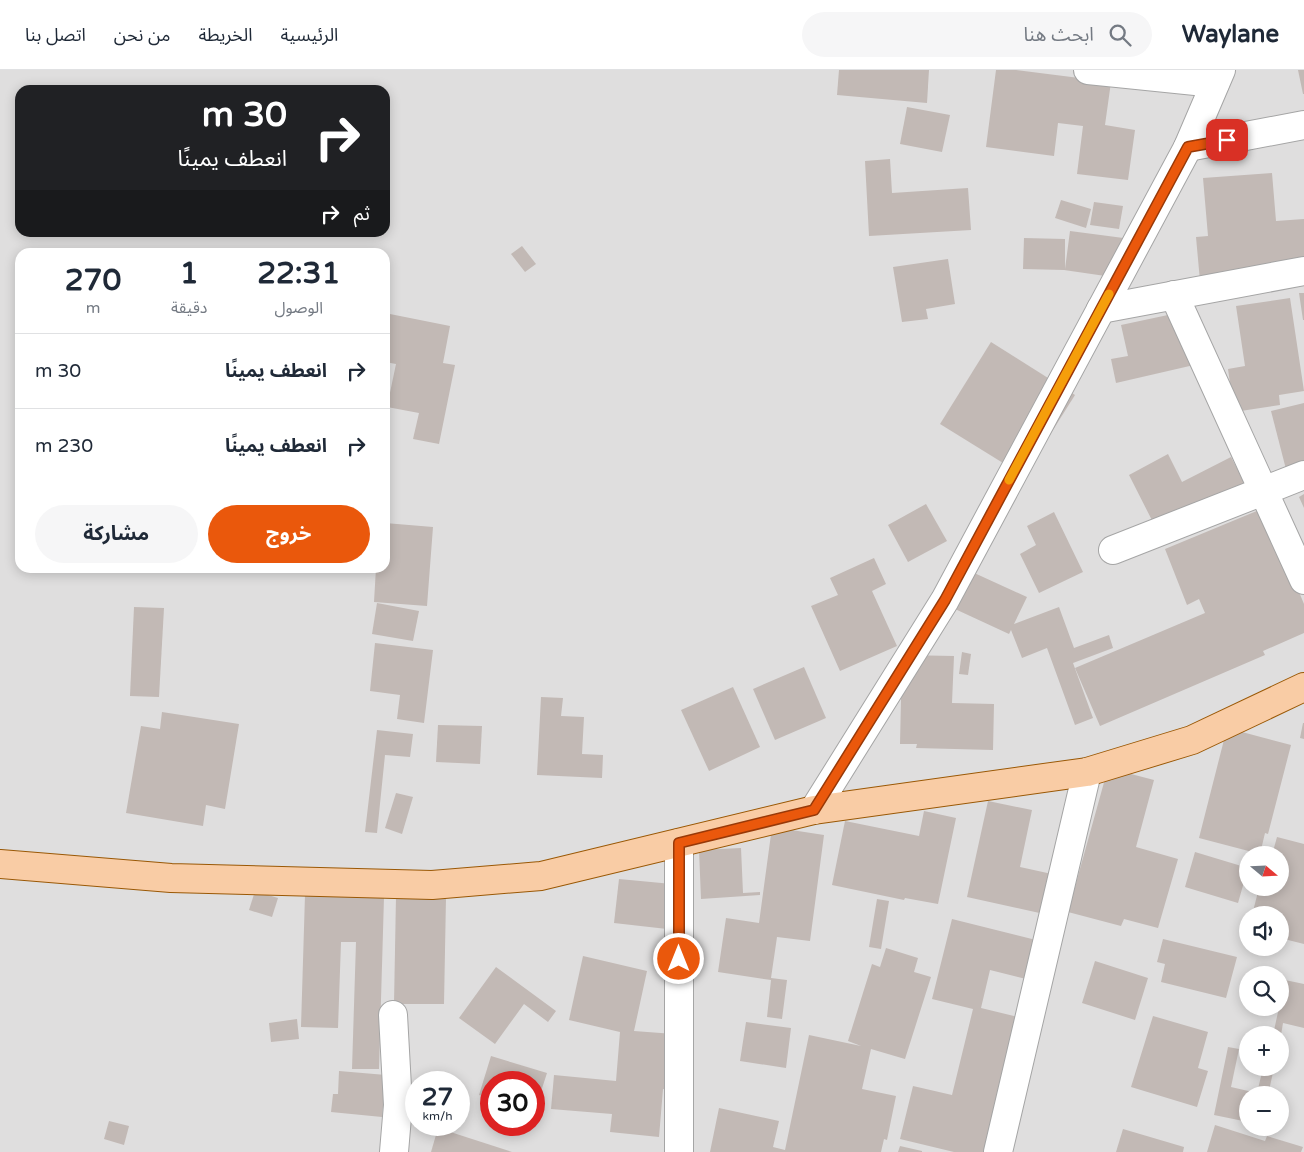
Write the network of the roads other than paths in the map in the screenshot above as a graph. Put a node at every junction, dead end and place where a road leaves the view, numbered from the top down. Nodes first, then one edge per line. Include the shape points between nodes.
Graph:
1 (1088, 70) edge
2 (1218, 76) edge
3 (1304, 125) edge
4 (1188, 147) junction
5 (1304, 271) edge
6 (1174, 296) junction
7 (1101, 309) junction
8 (1304, 475) edge
9 (1263, 491) junction
10 (1113, 550) dead end
11 (1304, 580) edge
12 (1304, 688) edge
13 (1086, 772) junction
14 (814, 810) junction
15 (679, 843) junction
16 (0, 864) edge
17 (393, 1014) dead end
18 (394, 1152) edge
19 (679, 1152) edge
20 (998, 1152) edge

1 - 2 street
2 - 4 street
3 - 4 street
4 - 7 street
5 - 6 street
6 - 7 street
6 - 9 street
7 - 14 street via 945,600
8 - 9 street
9 - 10 street
9 - 11 street
12 - 13 main road via 1192,740
13 - 14 main road
13 - 20 street
14 - 15 main road
15 - 16 main road via 541,876 432,885 171,878
15 - 19 street
17 - 18 street via 398,1105

